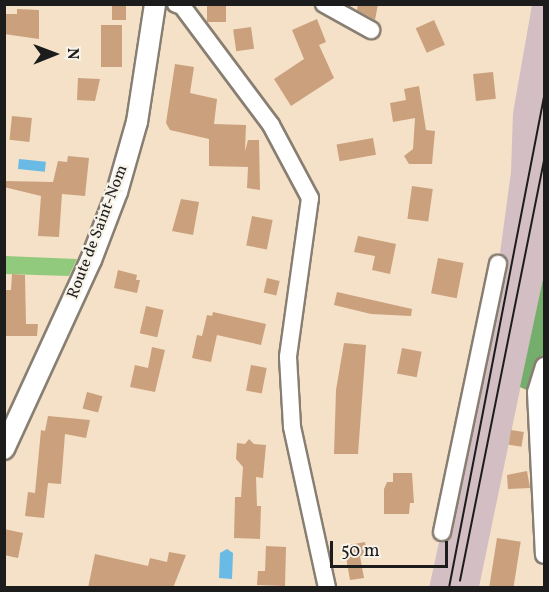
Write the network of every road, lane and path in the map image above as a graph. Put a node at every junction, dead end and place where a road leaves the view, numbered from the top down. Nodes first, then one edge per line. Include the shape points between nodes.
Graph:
1 (155, 4) edge
2 (324, 4) edge
3 (180, 5) edge
4 (371, 30) dead end
5 (498, 264) dead end
6 (544, 366) edge
7 (4, 449) edge
8 (442, 532) dead end
9 (544, 555) edge
10 (327, 588) edge

1 - 7 street, Route de Saint-Nom via 137,122 117,192 91,260
2 - 4 street
3 - 10 street via 271,125 310,198 288,357 292,427
5 - 8 street
6 - 9 street via 536,392

